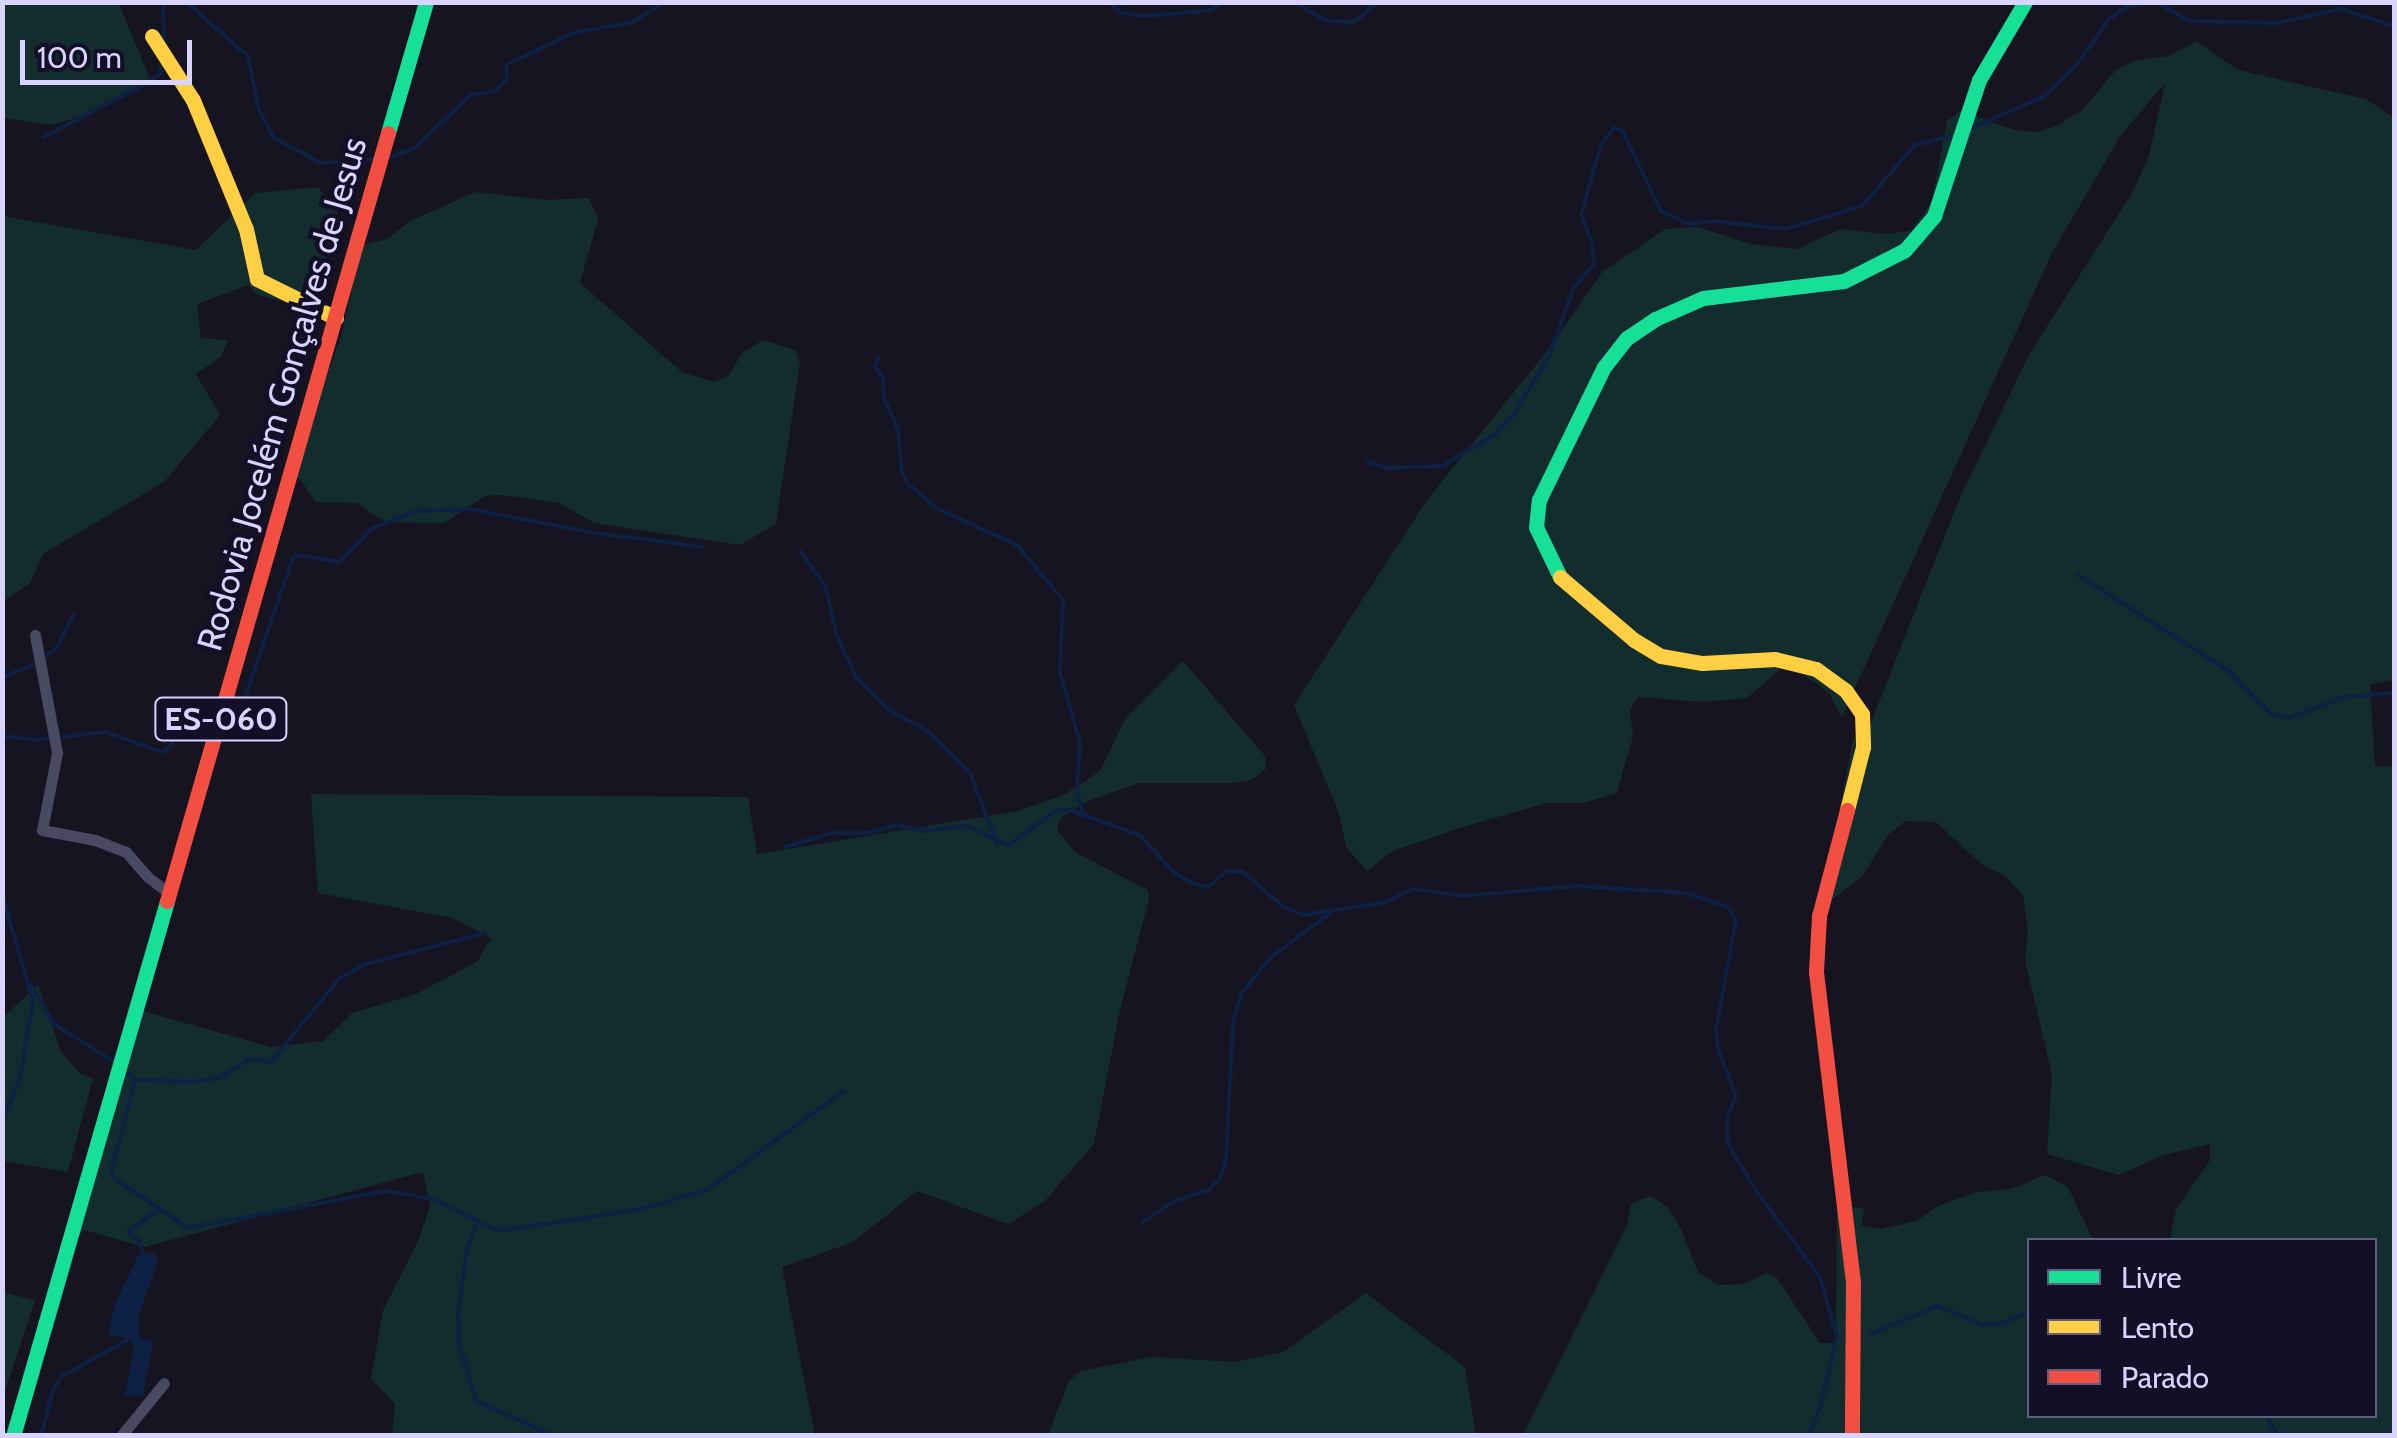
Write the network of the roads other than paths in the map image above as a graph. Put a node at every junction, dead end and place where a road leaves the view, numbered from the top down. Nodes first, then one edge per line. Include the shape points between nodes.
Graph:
1 (426, 2) edge
2 (2026, 2) edge
3 (152, 36) dead end
4 (336, 318) junction
5 (35, 636) dead end
6 (170, 894) junction
7 (164, 1383) dead end
8 (13, 1436) edge
9 (121, 1436) edge
10 (1852, 1436) edge

1 - 4 street, Rodovia Jocelém Gonçalves de Jesus / ES-060
2 - 10 street via 1979,80 1934,216 1905,250 1844,280 1704,298 1627,338 1604,366 1539,500 1536,526 1558,575 1634,640 1661,656 1702,664 1775,659 1816,669 1846,691 1862,714 1863,747 1819,916 1816,972 1854,1281
3 - 4 street via 193,100 246,229 257,279
4 - 6 street, Rodovia Jocelém Gonçalves de Jesus / ES-060
5 - 6 street via 56,753 42,830 126,852
6 - 8 street, Rodovia Jocelém Gonçalves de Jesus / ES-060
7 - 9 street

